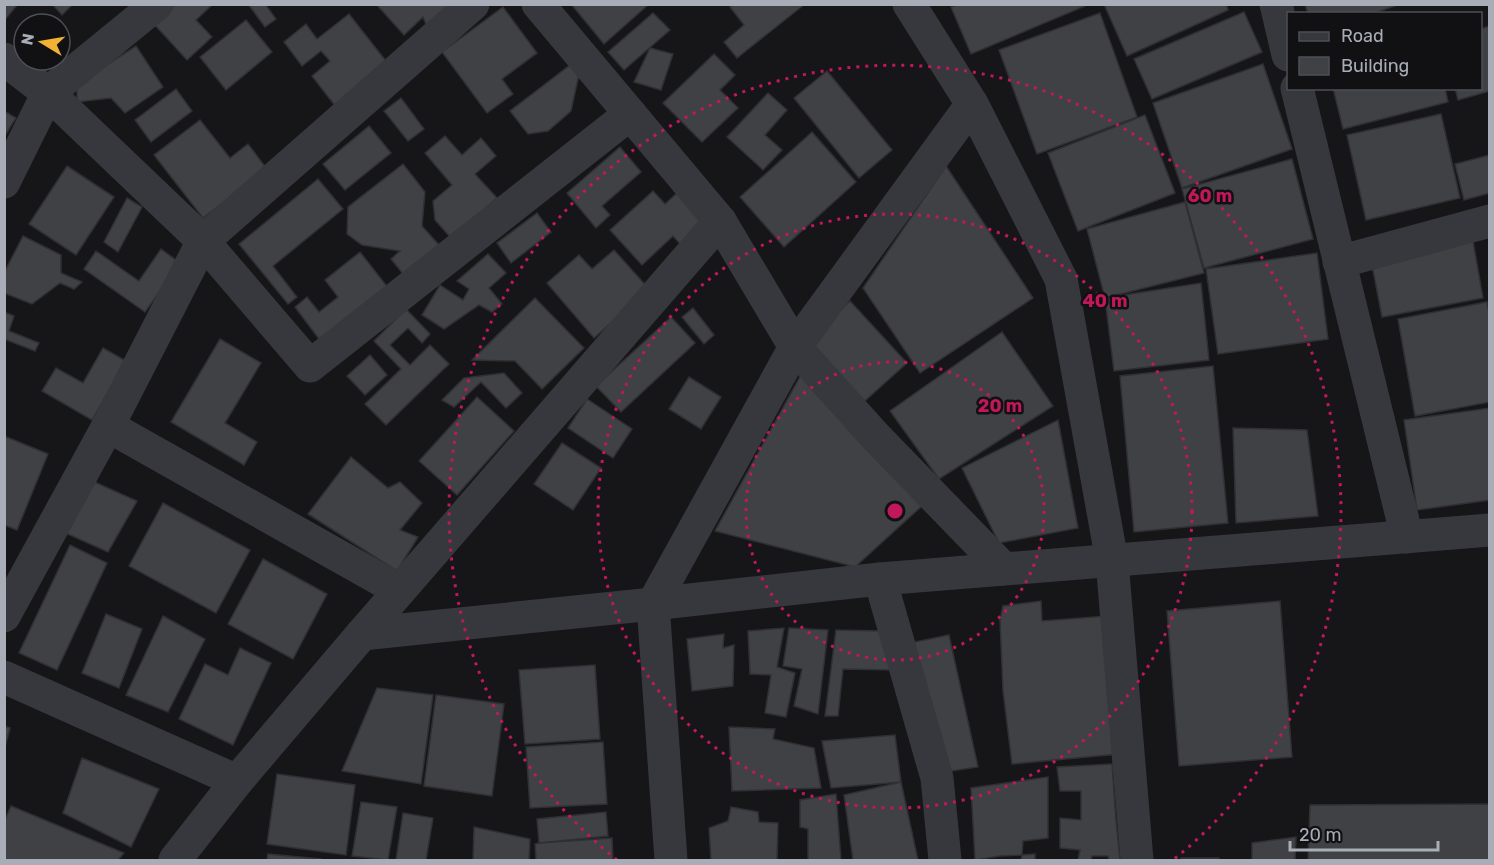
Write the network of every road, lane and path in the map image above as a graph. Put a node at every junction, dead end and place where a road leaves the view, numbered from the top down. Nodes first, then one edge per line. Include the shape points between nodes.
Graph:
1 (157, 4) edge
2 (473, 4) edge
3 (538, 4) edge
4 (909, 4) edge
5 (1276, 4) edge
6 (1287, 51) edge
7 (4, 59) edge
8 (1297, 90) edge
9 (48, 93) junction
10 (972, 104) junction
11 (630, 114) junction
12 (4, 182) edge
13 (720, 221) junction
14 (1490, 221) edge
15 (203, 241) junction
16 (1339, 262) junction
17 (795, 347) junction
18 (108, 426) junction
19 (1490, 530) edge
20 (1407, 537) junction
21 (1112, 561) junction
22 (1004, 569) junction
23 (880, 579) junction
24 (399, 590) junction
25 (653, 604) junction
26 (4, 616) edge
27 (362, 634) junction
28 (4, 677) edge
29 (237, 781) junction
30 (175, 861) edge
31 (671, 861) edge
32 (945, 861) edge
33 (1137, 861) edge

1 - 9 street
2 - 15 street
3 - 11 street
4 - 10 street
5 - 6 street
7 - 9 street
8 - 16 street
9 - 12 street
9 - 15 street
10 - 17 street
10 - 21 street via 1061,279
11 - 13 street
11 - 15 street via 310,366
13 - 17 street
13 - 24 street
14 - 16 street
15 - 18 street
16 - 20 street
17 - 22 street via 874,436
17 - 25 street
18 - 24 street
18 - 26 street
19 - 20 street
20 - 21 street
21 - 22 street
21 - 33 street
22 - 23 street
23 - 25 street
23 - 32 street via 937,778
24 - 27 street
25 - 27 street
25 - 31 street
27 - 29 street
28 - 29 street
29 - 30 street

